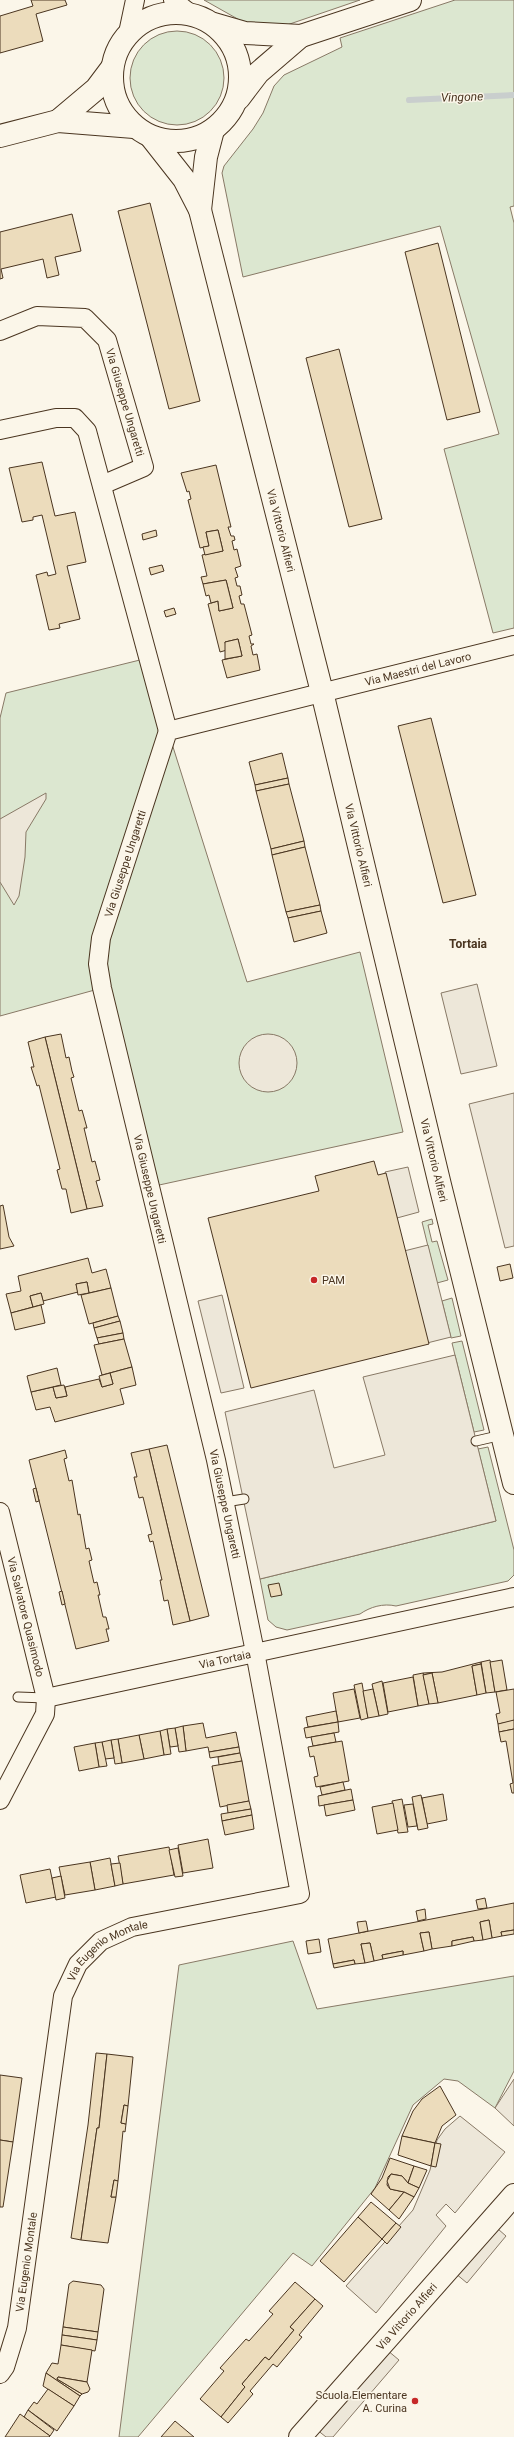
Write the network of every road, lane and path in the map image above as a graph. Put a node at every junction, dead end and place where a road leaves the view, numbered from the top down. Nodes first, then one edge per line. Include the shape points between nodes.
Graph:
1 (135, 0) edge
2 (173, 0) edge
3 (410, 0) edge
4 (201, 19) junction
5 (128, 33) junction
6 (301, 36) junction
7 (111, 69) junction
8 (237, 100) junction
9 (58, 121) junction
10 (213, 130) junction
11 (143, 132) junction
12 (0, 136) edge
13 (200, 210) junction
14 (0, 331) edge
15 (0, 430) edge
16 (102, 485) junction
17 (514, 645) edge
18 (322, 692) junction
19 (168, 731) junction
20 (502, 1435) junction
21 (476, 1441) dead end
22 (514, 1483) edge
23 (244, 1499) dead end
24 (225, 1502) junction
25 (0, 1512) edge
26 (514, 1597) edge
27 (255, 1652) junction
28 (18, 1697) dead end
29 (46, 1698) junction
30 (0, 1800) edge
31 (514, 2195) edge
32 (0, 2374) edge
33 (300, 2437) edge

1 - 5 street
2 - 4 street
3 - 6 street
4 - 5 street via 168,13 148,19
4 - 6 street via 245,33
4 - 8 street via 227,37 238,58 241,78
5 - 7 street via 118,48
6 - 8 street via 258,73
7 - 9 street via 96,89
7 - 11 street via 112,91 117,104
8 - 10 street via 228,116
9 - 11 street
9 - 12 street
10 - 11 street via 193,140 171,142
10 - 13 street, Via Vittorio Alfieri via 206,157
11 - 13 street, Via Vittorio Alfieri via 184,178
13 - 18 street, Via Vittorio Alfieri
14 - 16 street, Via Giuseppe Ungaretti via 37,316 85,318 107,340 144,467
15 - 16 street via 56,418 75,418 88,432
16 - 19 street
17 - 18 street, Via Maestri del Lavoro
18 - 19 street
18 - 20 street, Via Vittorio Alfieri
19 - 24 street, Via Giuseppe Ungaretti via 101,938 98,964
20 - 21 lane
20 - 22 street, Via Vittorio Alfieri
23 - 24 lane
24 - 27 street, Via Giuseppe Ungaretti
25 - 29 street, Via Salvatore Quasimodo
26 - 27 street, Via Tortaia
27 - 29 street, Via Tortaia
27 - 32 street, Via Eugenio Montale via 300,1894 132,1927 101,1941 78,1964 63,1996 17,2328 5,2367
28 - 29 lane
29 - 30 street via 45,1714
31 - 33 street, Via Vittorio Alfieri

